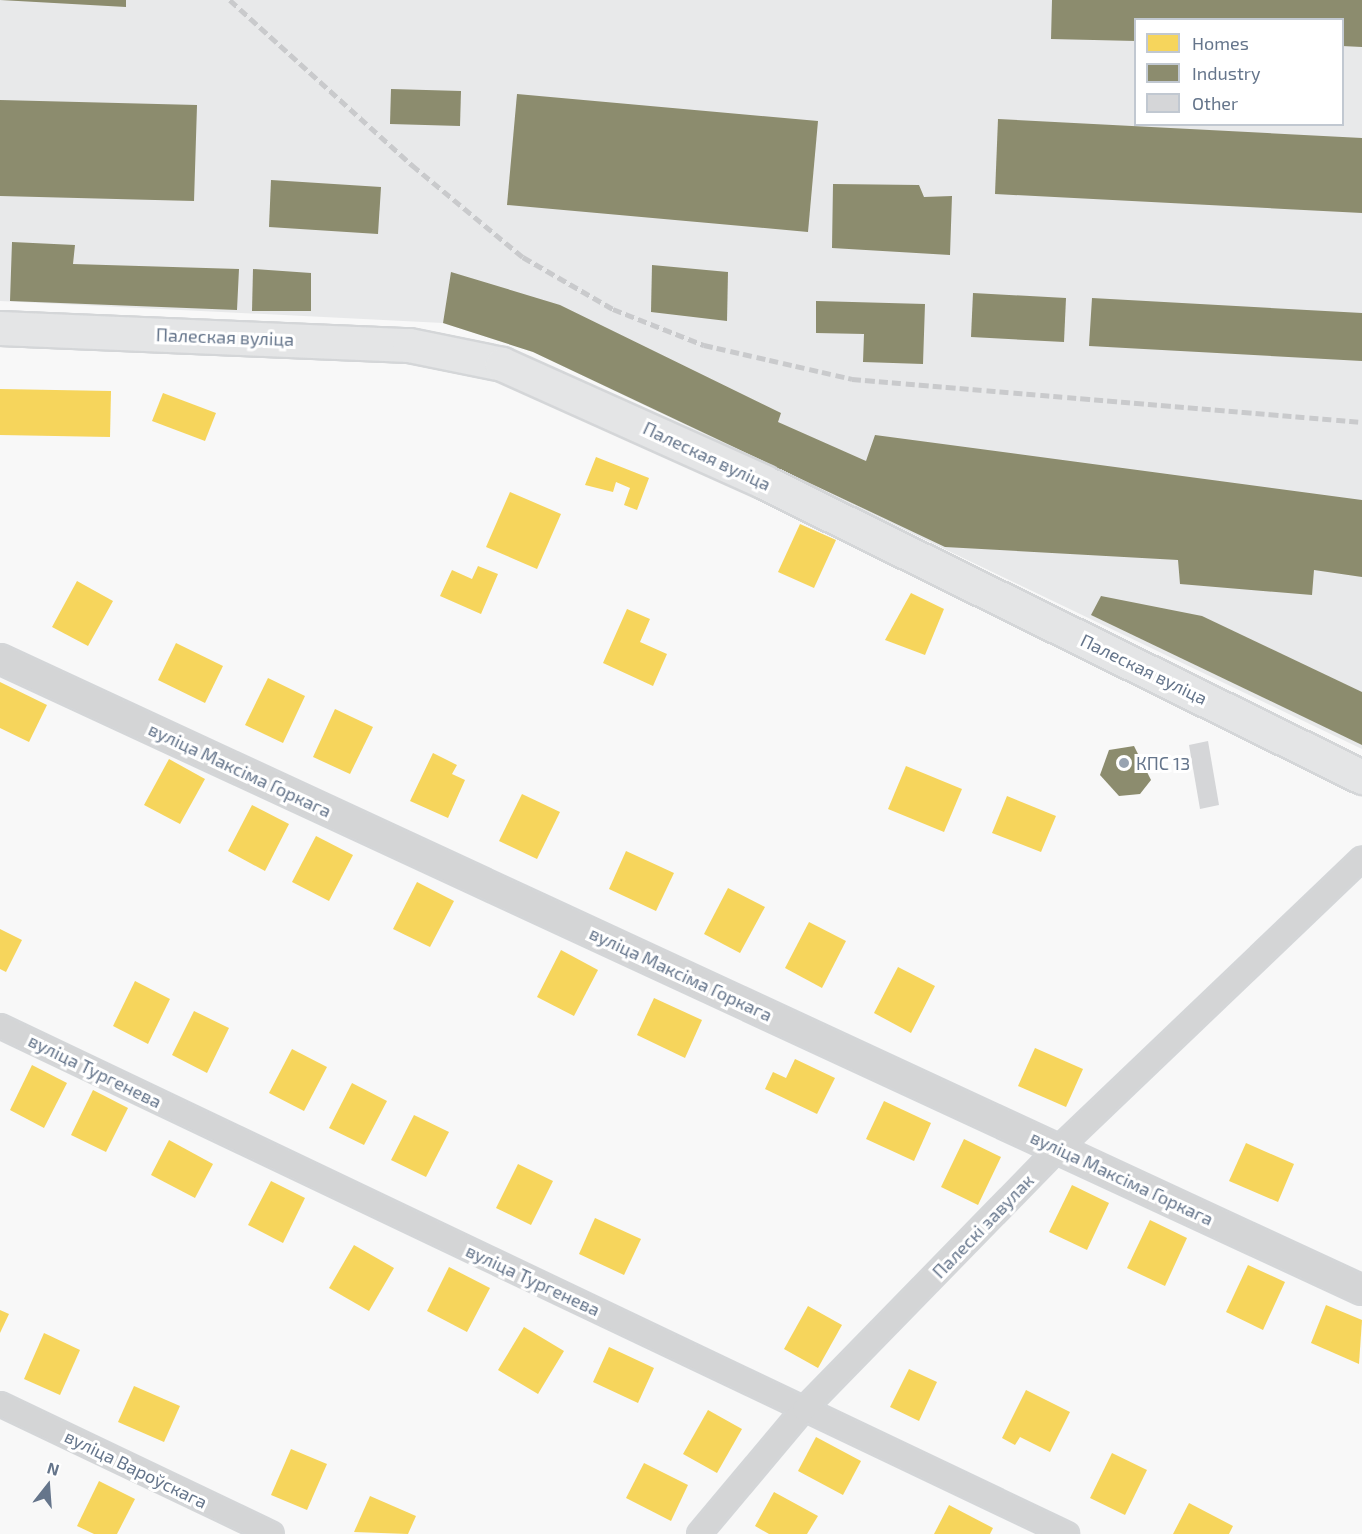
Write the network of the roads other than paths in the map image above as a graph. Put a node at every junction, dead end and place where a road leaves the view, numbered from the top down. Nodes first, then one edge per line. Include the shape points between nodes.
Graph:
1 (0, 328) edge
2 (0, 659) edge
3 (1362, 777) edge
4 (1362, 858) edge
5 (0, 1026) edge
6 (1059, 1148) junction
7 (1362, 1290) edge
8 (0, 1404) edge
9 (804, 1409) junction
10 (272, 1534) edge
11 (699, 1534) edge
12 (1067, 1534) edge

1 - 3 main road, Палеская вуліца via 409,345 502,364 764,482
2 - 6 street, вуліца Максіма Горкага
4 - 6 street, Палескі завулак
5 - 9 street, вуліца Тургенева
6 - 7 street, вуліца Максіма Горкага
6 - 9 street, Палескі завулак
8 - 10 street, вуліца Вароўскага
9 - 11 street, Палескі завулак
9 - 12 street, вуліца Тургенева

